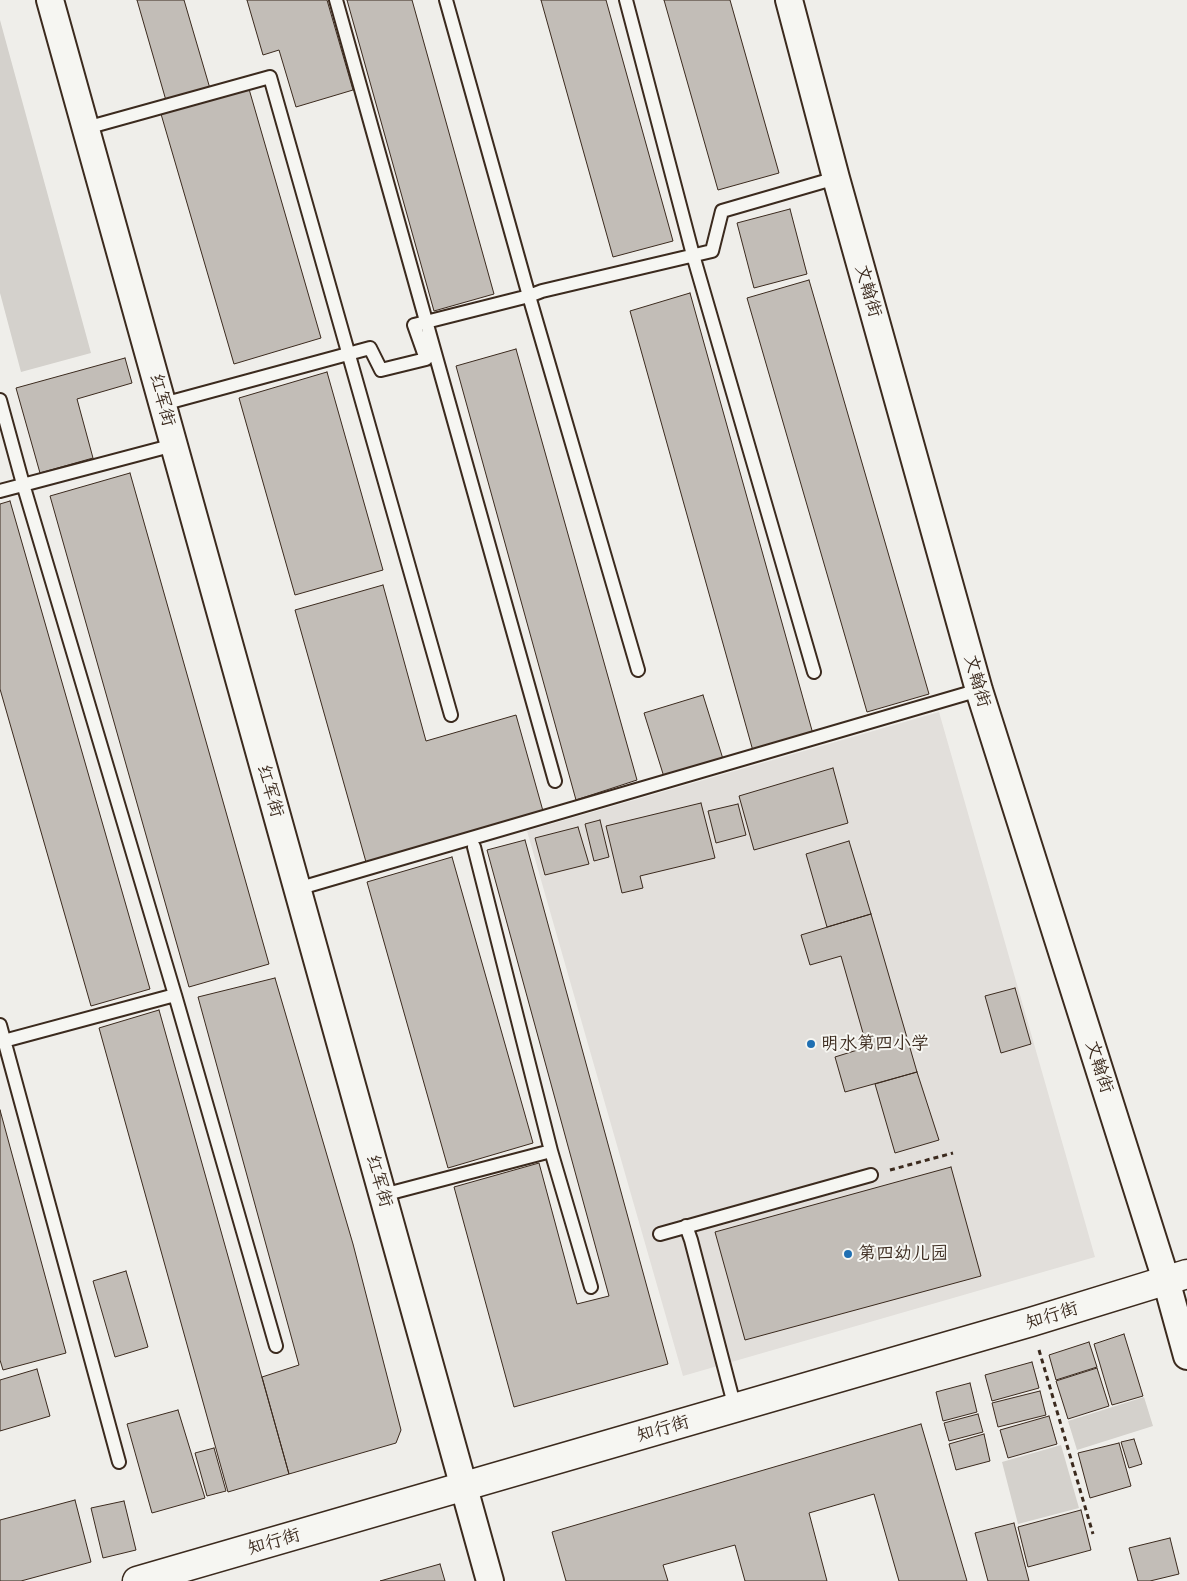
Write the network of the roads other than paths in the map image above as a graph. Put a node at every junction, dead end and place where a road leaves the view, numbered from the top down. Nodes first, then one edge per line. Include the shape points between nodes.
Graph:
1 (50, 0) edge
2 (336, 0) edge
3 (446, 0) edge
4 (626, 0) edge
5 (789, 0) edge
6 (86, 128) junction
7 (836, 178) junction
8 (693, 255) junction
9 (529, 296) junction
10 (425, 322) junction
11 (348, 354) junction
12 (0, 400) edge
13 (163, 404) junction
14 (174, 445) junction
15 (24, 484) junction
16 (0, 491) edge
17 (638, 670) dead end
18 (814, 672) dead end
19 (979, 690) junction
20 (451, 715) dead end
21 (555, 781) dead end
22 (474, 847) dead end
23 (298, 889) junction
24 (175, 995) junction
25 (0, 1025) edge
26 (3, 1041) edge
27 (551, 1151) junction
28 (871, 1175) road end
29 (383, 1194) junction
30 (686, 1226) junction
31 (660, 1234) dead end
32 (1177, 1277) edge
33 (591, 1287) dead end
34 (276, 1346) dead end
35 (1187, 1356) edge
36 (735, 1408) junction
37 (119, 1462) dead end
38 (464, 1486) junction
39 (138, 1581) edge
40 (490, 1581) edge

1 - 6 street, 红军街
2 - 10 lane
3 - 9 lane
4 - 8 lane
5 - 7 street, 文翰街
6 - 11 lane via 270,77
6 - 13 street, 红军街
7 - 8 lane via 722,211 712,251
7 - 19 street, 文翰街
8 - 9 lane
8 - 18 lane
9 - 10 lane
9 - 17 lane
10 - 11 lane via 414,325 426,359 381,370 370,348
10 - 21 lane
11 - 13 lane
11 - 20 lane
12 - 15 lane
13 - 14 street, 红军街
14 - 15 lane
14 - 23 street, 红军街
15 - 16 lane
15 - 24 lane
19 - 23 lane
19 - 32 street, 文翰街
22 - 27 lane
23 - 29 street, 红军街
24 - 26 lane
24 - 34 lane
25 - 26 lane
26 - 37 lane
27 - 29 lane
27 - 33 lane
28 - 30 lane
29 - 38 street, 红军街
30 - 31 lane
30 - 36 lane
32 - 35 street, 文翰街
32 - 36 street, 知行街
36 - 38 street, 知行街
38 - 39 street, 知行街
38 - 40 street, 红军街

